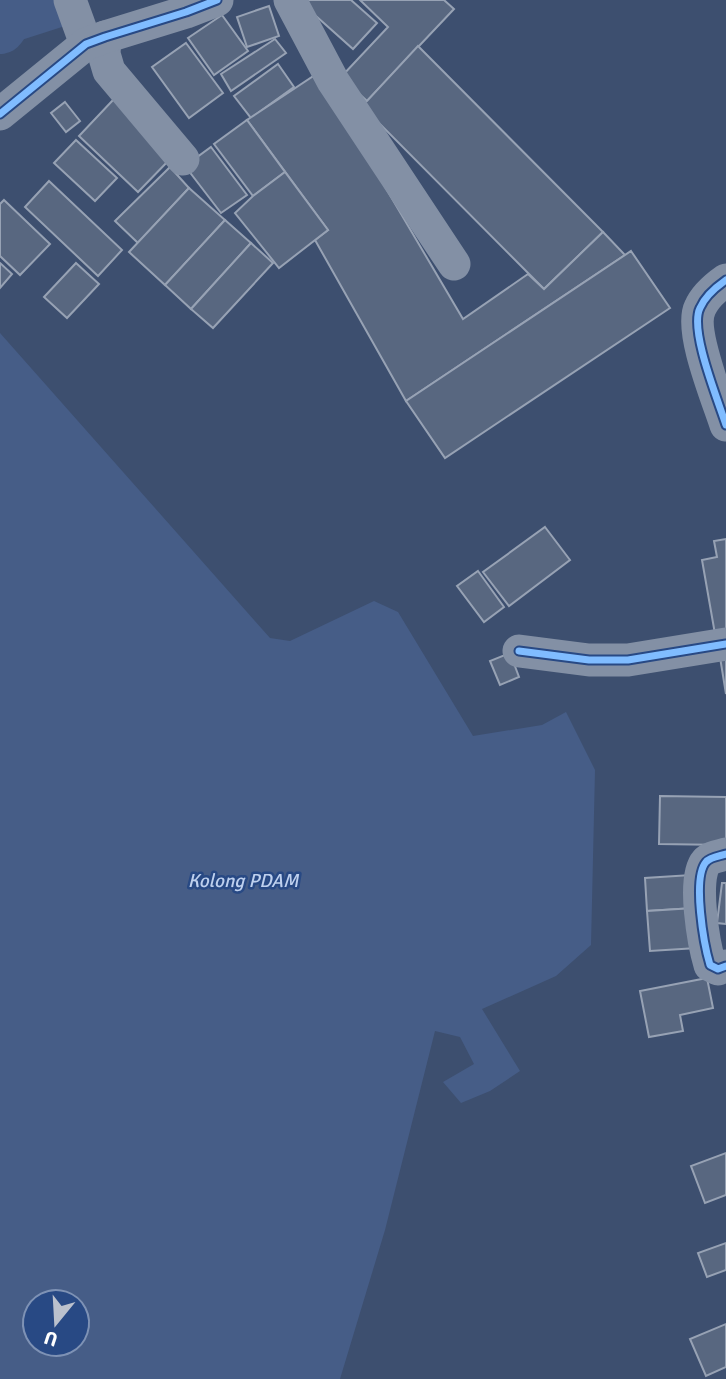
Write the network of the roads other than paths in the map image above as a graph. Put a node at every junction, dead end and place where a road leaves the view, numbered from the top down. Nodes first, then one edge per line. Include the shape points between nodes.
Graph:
1 (216, 0) edge
2 (290, 0) edge
3 (72, 4) edge
4 (96, 40) junction
5 (0, 114) edge
6 (183, 159) dead end
7 (454, 264) dead end
8 (726, 280) edge
9 (726, 425) edge
10 (726, 645) edge
11 (519, 651) dead end
12 (726, 854) edge
13 (726, 966) edge

1 - 4 street
2 - 7 street via 333,81
3 - 4 street
4 - 5 street
4 - 6 street via 109,71
8 - 9 street via 699,309 697,327
10 - 11 street via 628,660
12 - 13 street via 705,863 699,895 710,965

